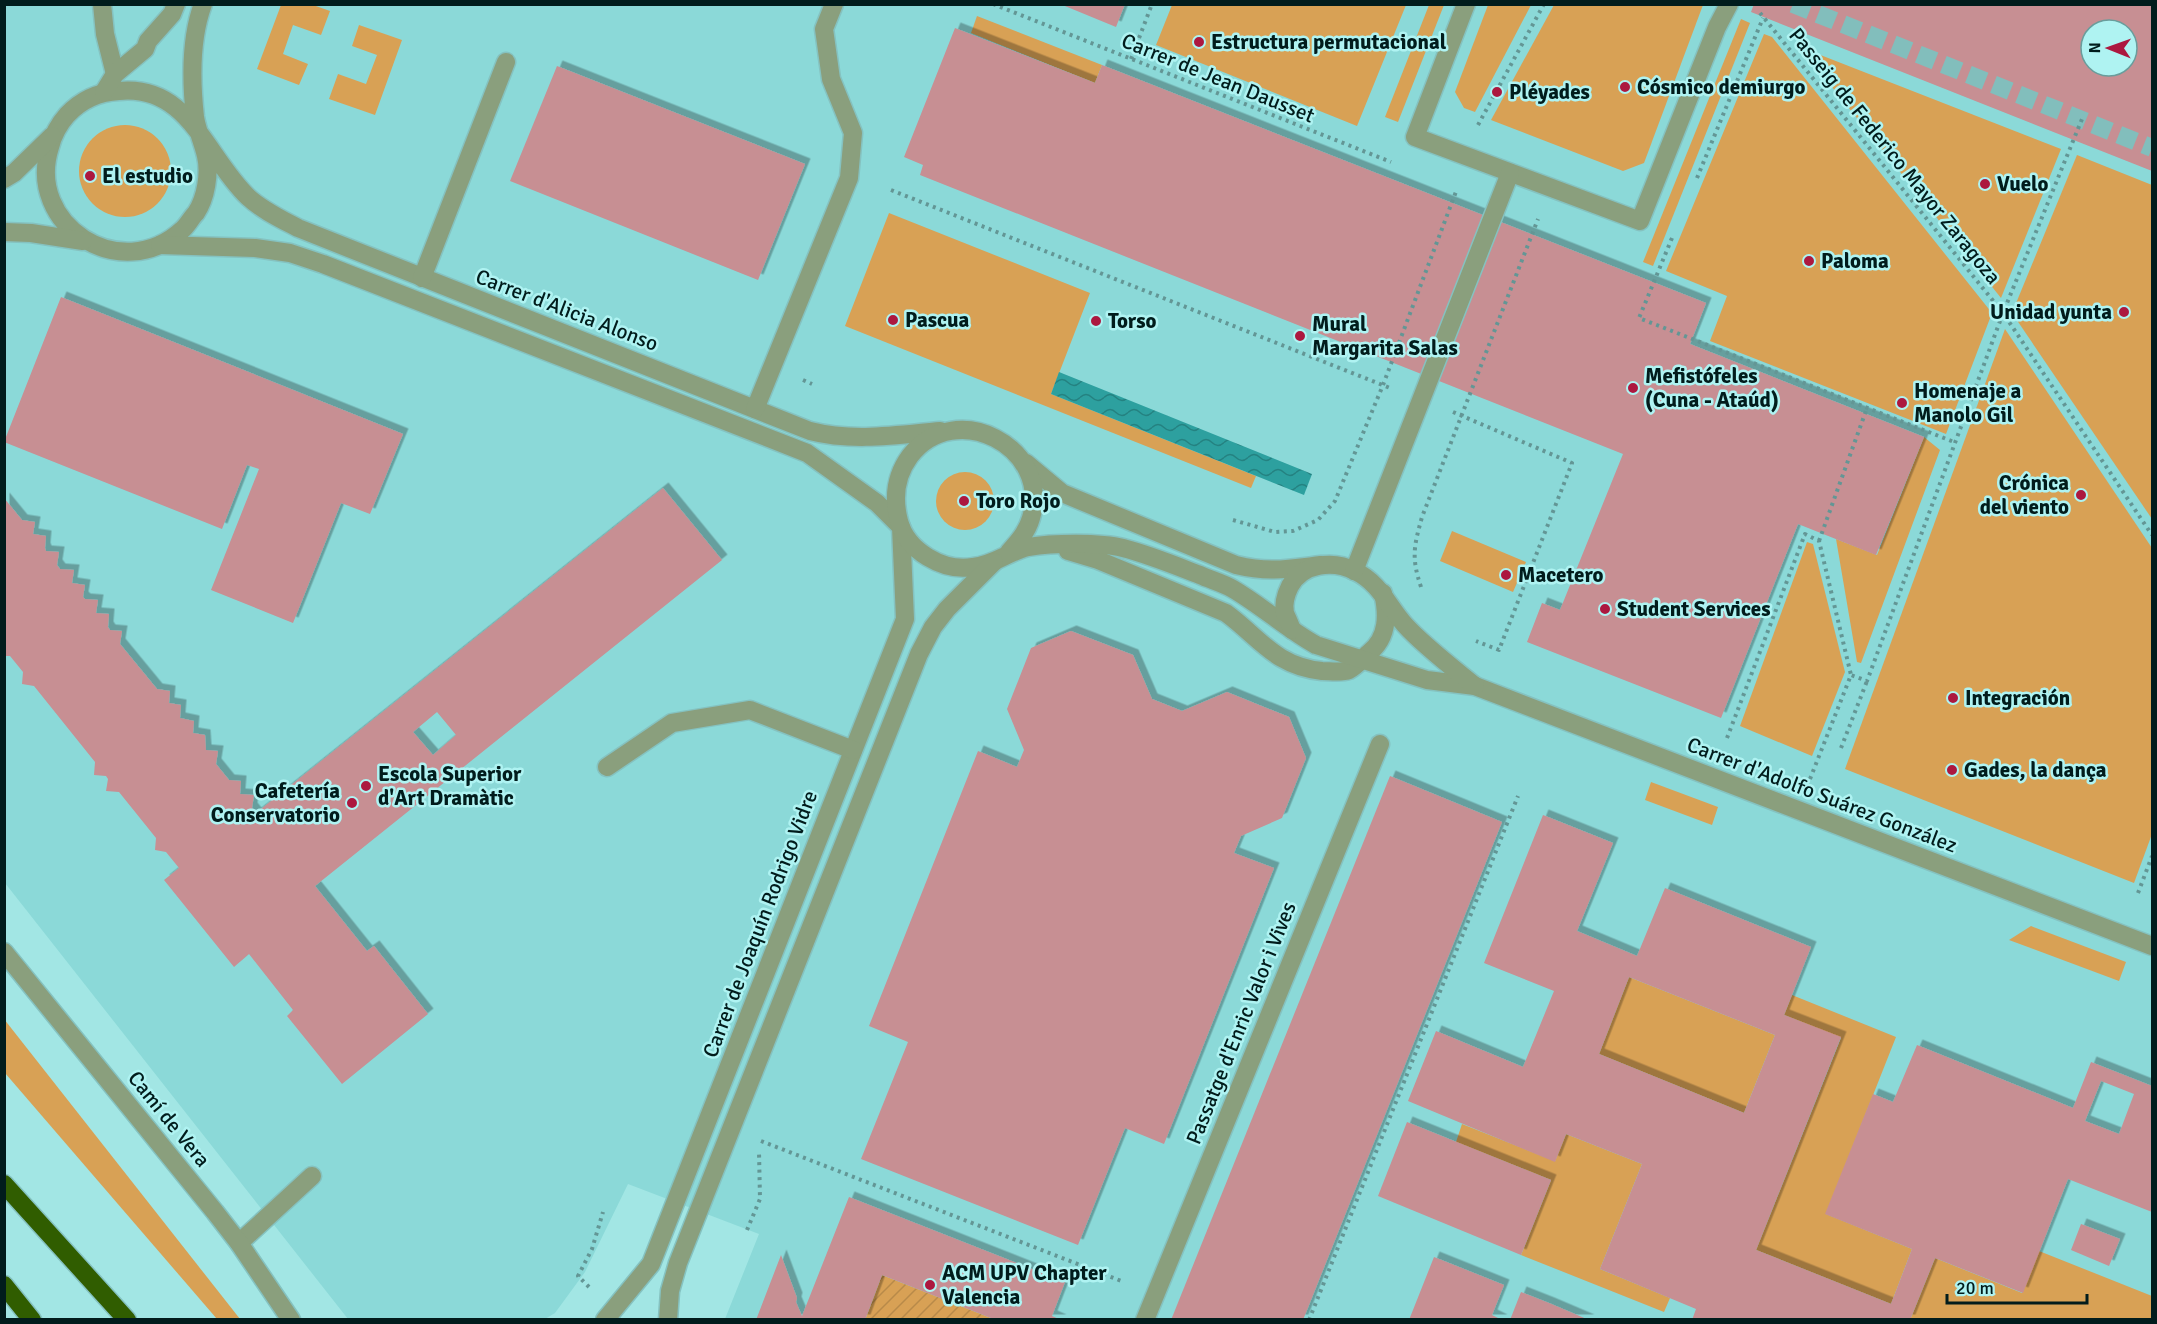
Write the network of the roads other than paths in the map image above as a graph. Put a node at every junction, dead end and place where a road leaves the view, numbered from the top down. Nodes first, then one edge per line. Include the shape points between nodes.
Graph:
1 (102, 4) edge
2 (176, 4) edge
3 (203, 4) edge
4 (834, 4) edge
5 (1466, 4) edge
6 (1729, 4) edge
7 (105, 34) junction
8 (145, 49) junction
9 (506, 62) dead end
10 (115, 74) junction
11 (105, 92) junction
12 (198, 133) junction
13 (53, 135) junction
14 (1510, 173) junction
15 (4, 179) edge
16 (4, 232) edge
17 (86, 241) junction
18 (160, 245) junction
19 (422, 278) junction
20 (755, 409) junction
21 (960, 430) junction
22 (1020, 457) junction
23 (901, 527) junction
24 (1049, 545) junction
25 (1002, 557) junction
26 (1321, 565) junction
27 (1354, 571) junction
28 (1383, 593) junction
29 (1292, 630) junction
30 (1363, 659) junction
31 (1474, 686) junction
32 (1380, 744) dead end
33 (853, 750) junction
34 (607, 767) dead end
35 (2152, 946) edge
36 (4, 952) edge
37 (312, 1176) dead end
38 (4, 1184) edge
39 (239, 1243) junction
40 (4, 1285) edge
41 (32, 1320) edge
42 (127, 1320) edge
43 (291, 1320) edge
44 (605, 1320) edge
45 (668, 1320) edge
46 (1145, 1320) edge

1 - 7 street
2 - 8 street
3 - 12 street via 194,62
4 - 20 street via 824,29 831,79 853,133 849,178
5 - 14 street via 1415,137
6 - 14 street via 1640,221
7 - 8 street via 111,49 118,54 126,56
7 - 10 street
8 - 10 street
9 - 19 street
10 - 11 street
11 - 12 street via 132,89 159,96 182,111
11 - 13 street via 83,101
12 - 18 street via 207,158 207,184 198,210 182,230
12 - 19 street, Carrer d'Alicia Alonso via 232,179 266,211
13 - 15 street
13 - 17 street via 46,158 45,183 66,226
14 - 27 street
16 - 17 street
17 - 18 street via 110,251 135,252
18 - 23 street via 234,246 290,253 423,302 807,453 877,503
19 - 20 street, Carrer d'Alicia Alonso
20 - 21 street, Carrer d'Alicia Alonso via 830,436
21 - 22 street via 993,436
21 - 23 street via 925,442 901,471 896,489
22 - 25 street via 1030,475 1031,518 1022,537
22 - 26 street via 1062,493 1236,565 1277,571
23 - 25 street via 913,546 930,559 951,567 973,568
23 - 33 street, Carrer de Joaquín Rodrigo Vidre via 905,619
24 - 25 street
24 - 29 street via 1118,547 1143,553 1230,587
24 - 30 street via 1098,560 1210,605 1226,613 1281,658 1308,669 1349,670
25 - 45 street via 947,609 919,654 678,1263 670,1291
26 - 27 street
26 - 29 street via 1306,569 1294,579 1286,594 1284,611
27 - 28 street
28 - 30 street via 1386,628 1378,645
28 - 31 street, Carrer d'Adolfo Suárez González via 1405,625
29 - 30 street via 1316,645
30 - 31 street, Carrer d'Adolfo Suárez González via 1426,680
31 - 35 street, Carrer d'Adolfo Suárez González
32 - 46 street, Passatge d'Enric Valor i Vives
33 - 34 street via 750,710 672,723
33 - 44 street, Carrer de Joaquín Rodrigo Vidre via 651,1264
36 - 39 street, Camí de Vera
37 - 39 street
38 - 42 highway
39 - 43 street, Camí de Vera
40 - 41 highway

